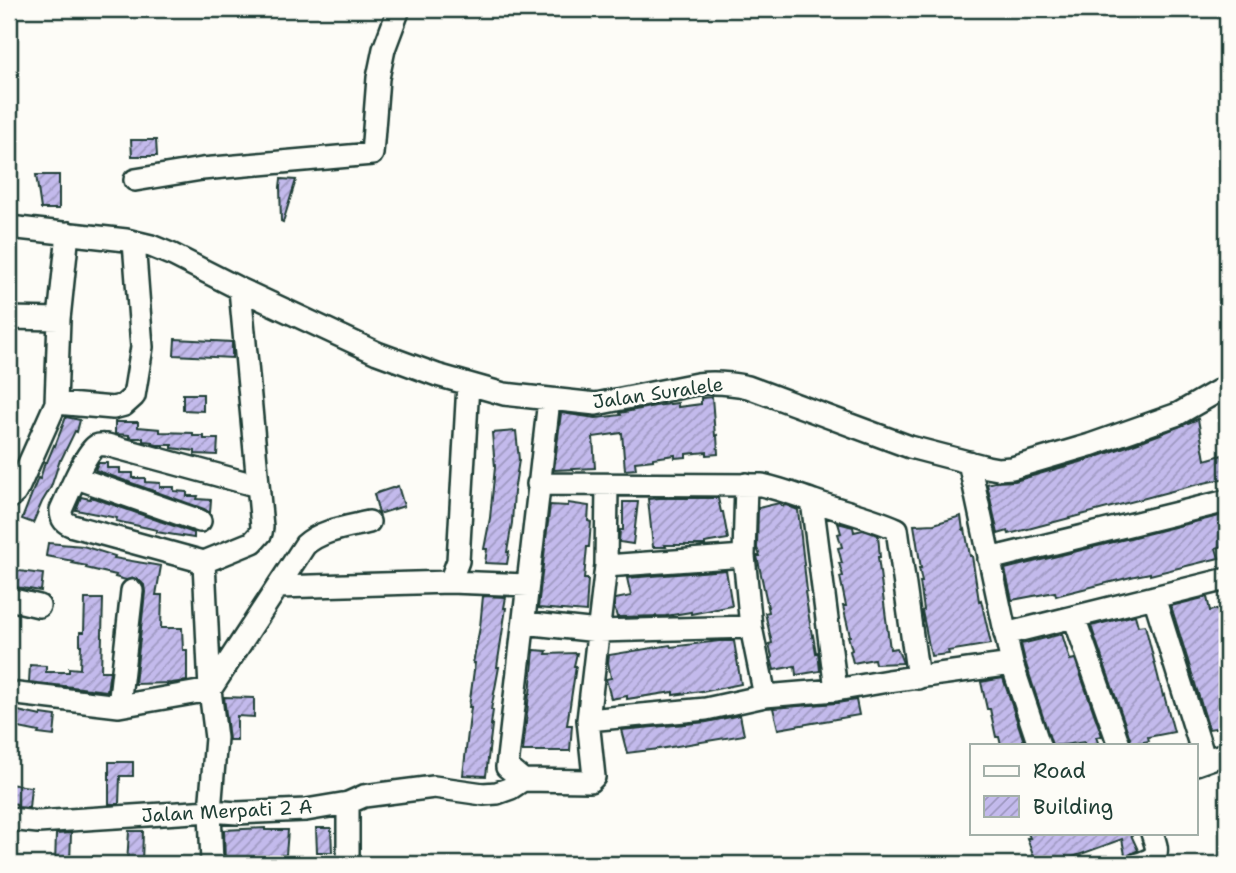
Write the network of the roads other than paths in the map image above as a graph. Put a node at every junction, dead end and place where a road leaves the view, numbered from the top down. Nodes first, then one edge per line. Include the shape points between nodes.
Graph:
1 (399, 9) edge
2 (135, 180) dead end
3 (9, 227) edge
4 (68, 233) junction
5 (134, 242) junction
6 (240, 289) junction
7 (9, 318) edge
8 (59, 318) junction
9 (468, 384) junction
10 (1226, 394) edge
11 (549, 400) junction
12 (56, 403) junction
13 (969, 462) junction
14 (76, 478) junction
15 (538, 484) junction
16 (746, 484) junction
17 (607, 485) junction
18 (258, 486) junction
19 (9, 498) edge
20 (812, 501) junction
21 (1227, 501) edge
22 (200, 521) dead end
23 (369, 522) dead end
24 (744, 556) junction
25 (989, 559) junction
26 (204, 562) junction
27 (606, 566) junction
28 (450, 582) junction
29 (1227, 582) edge
30 (528, 585) junction
31 (278, 587) junction
32 (132, 591) dead end
33 (1154, 597) junction
34 (9, 599) edge
35 (39, 606) dead end
36 (1074, 617) junction
37 (524, 623) junction
38 (751, 627) junction
39 (598, 631) junction
40 (1005, 634) junction
41 (1012, 664) junction
42 (918, 678) junction
43 (210, 690) junction
44 (836, 690) junction
45 (9, 693) edge
46 (765, 696) junction
47 (119, 705) junction
48 (588, 720) junction
49 (1039, 744) edge
50 (1119, 744) edge
51 (1195, 744) edge
52 (1227, 753) edge
53 (1200, 762) edge
54 (523, 780) junction
55 (348, 803) junction
56 (210, 811) junction
57 (9, 819) edge
58 (1152, 834) edge
59 (212, 864) edge
60 (348, 864) edge
61 (1138, 864) edge

1 - 2 street via 378,78 372,154 202,169
3 - 4 street, Jalan Suralele
4 - 5 street, Jalan Suralele
4 - 8 street
5 - 6 street, Jalan Suralele via 173,254
5 - 12 street via 142,347 134,397 113,408
6 - 9 street, Jalan Suralele via 377,353
6 - 18 street
7 - 8 street
8 - 12 street
9 - 11 street, Jalan Suralele
9 - 28 street via 458,561
10 - 13 street, Jalan Suralele via 1090,445 1012,468
11 - 13 street, Jalan Suralele via 596,404 696,384 733,383 910,447
11 - 15 street
12 - 19 street via 19,486
13 - 25 street
14 - 18 street via 95,447 101,445
14 - 22 street
14 - 26 street via 61,510 63,521
15 - 17 street
15 - 30 street
16 - 17 street
16 - 20 street via 782,489
16 - 24 street
17 - 27 street
18 - 26 street via 261,533 253,542
20 - 42 street via 897,529
20 - 44 street
21 - 25 street
23 - 31 street via 312,539
24 - 27 street
24 - 38 street
25 - 40 street
26 - 43 street
27 - 39 street
28 - 30 street
28 - 31 street
29 - 33 street
30 - 37 street
31 - 43 street
32 - 47 street
33 - 36 street
33 - 51 street
34 - 35 street
36 - 40 street
36 - 50 street
37 - 39 street
37 - 54 street via 507,767
38 - 39 street
38 - 46 street
39 - 48 street
40 - 41 street
41 - 42 street
41 - 49 street
42 - 44 street
43 - 47 street
43 - 56 street via 216,737
44 - 46 street
45 - 47 street
46 - 48 street via 706,709
48 - 54 street via 592,780
52 - 53 street
54 - 55 street, Jalan Merpati 2 A via 497,793 434,787 364,796
55 - 56 street, Jalan Merpati 2 A via 306,810
55 - 60 street
56 - 57 street, Jalan Merpati 2 A via 38,822
56 - 59 street
58 - 61 street via 1156,856

